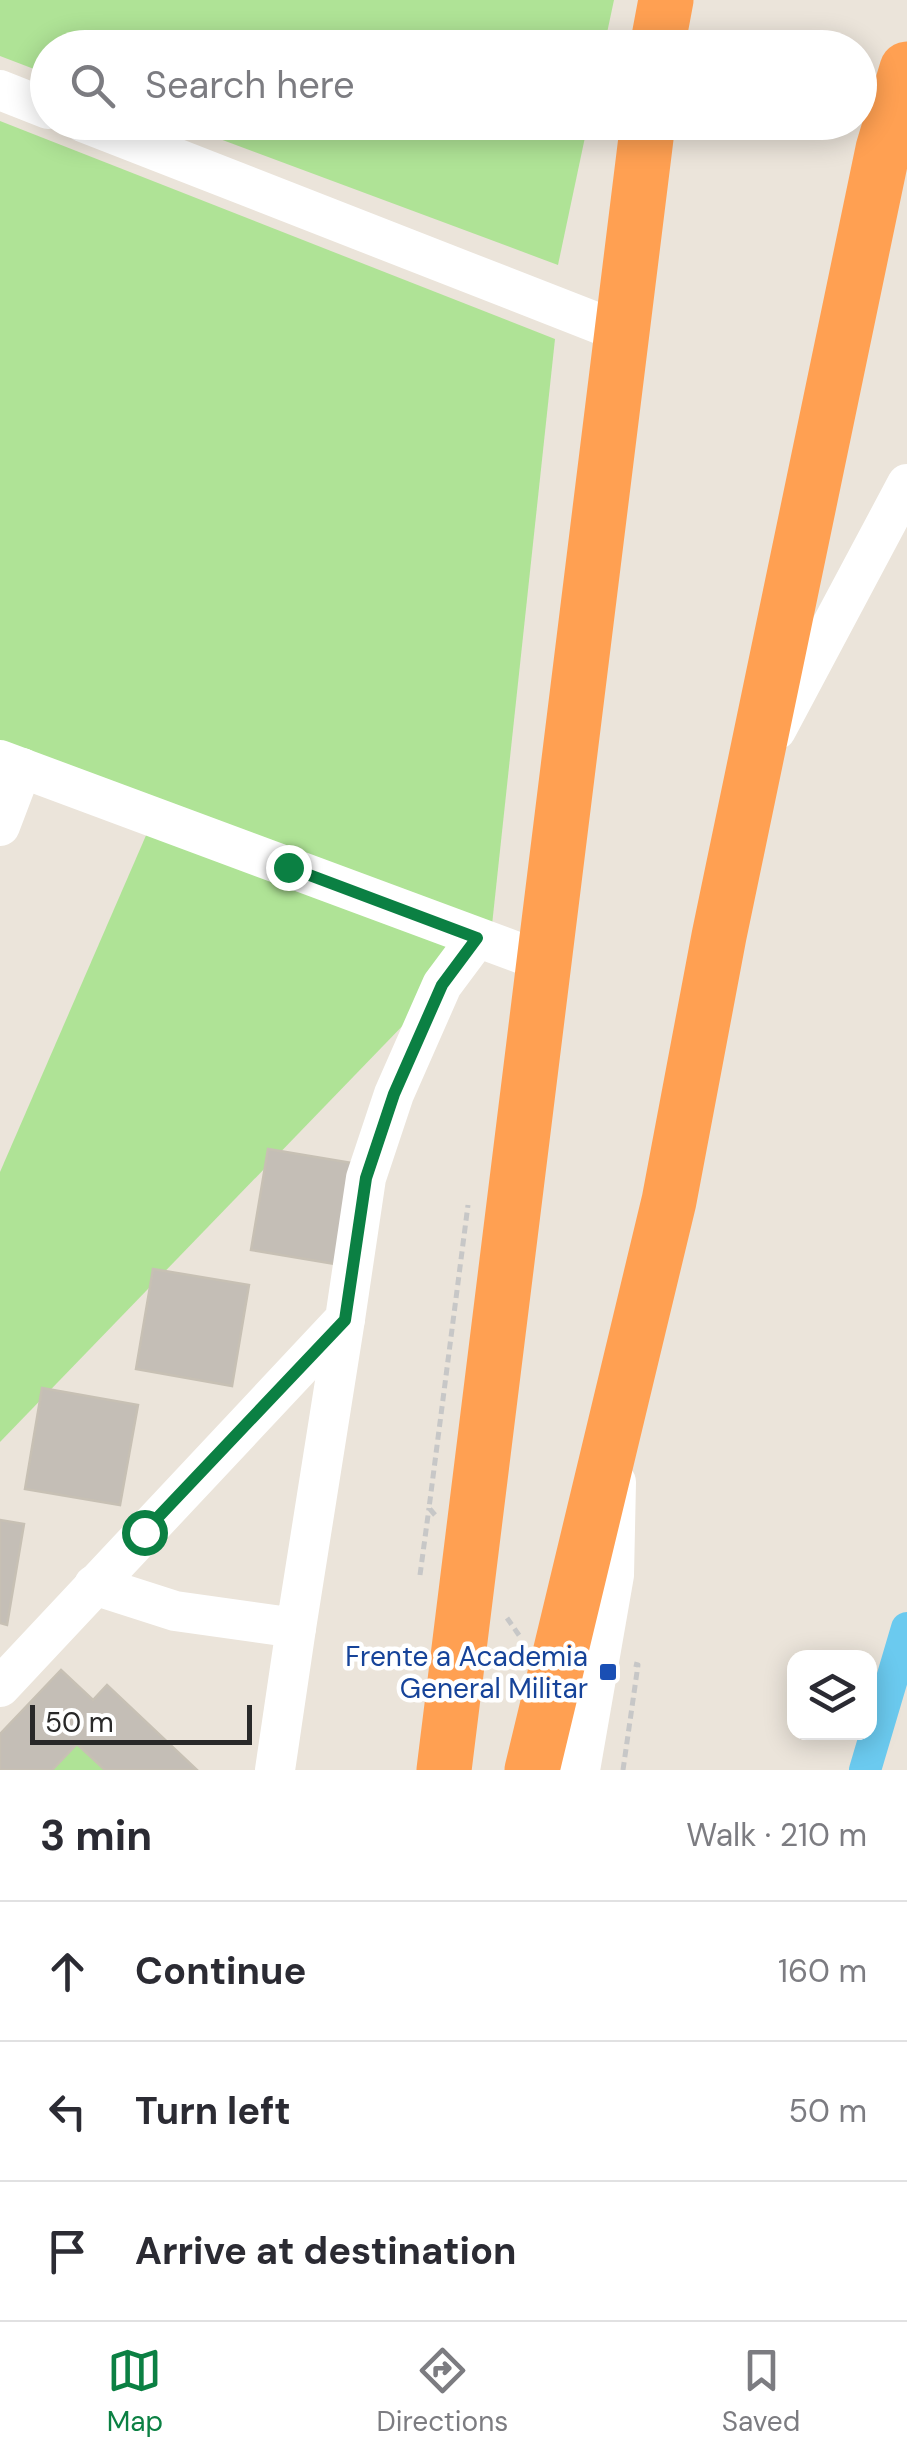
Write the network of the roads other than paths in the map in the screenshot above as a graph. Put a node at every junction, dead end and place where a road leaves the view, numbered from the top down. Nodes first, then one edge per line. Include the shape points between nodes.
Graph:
1 (666, 0) edge
2 (660, 30) edge
3 (907, 70) edge
4 (0, 90) edge
5 (30, 102) edge
6 (129, 140) edge
7 (641, 140) edge
8 (643, 140) edge
9 (600, 324) junction
10 (907, 484) edge
11 (11, 764) edge
12 (750, 783) junction
13 (0, 826) edge
14 (501, 946) junction
15 (508, 1243) junction
16 (345, 1320) junction
17 (615, 1438) junction
18 (94, 1585) junction
19 (296, 1628) junction
20 (540, 1672) junction
21 (0, 1687) edge
22 (275, 1770) edge
23 (444, 1770) edge
24 (532, 1770) edge
25 (556, 1770) edge
26 (580, 1770) edge

1 - 2 highway
3 - 12 highway via 882,148
4 - 5 street
6 - 9 street
7 - 9 highway
8 - 15 highway
9 - 14 highway
10 - 12 street
11 - 13 street
11 - 14 street
12 - 17 highway
14 - 15 highway
14 - 16 street via 442,985 394,1094 366,1178
15 - 23 highway
16 - 18 street
16 - 19 street
17 - 20 highway
17 - 26 street via 614,1574
18 - 19 street via 175,1611
18 - 21 street
19 - 22 street
20 - 24 highway
20 - 25 highway

